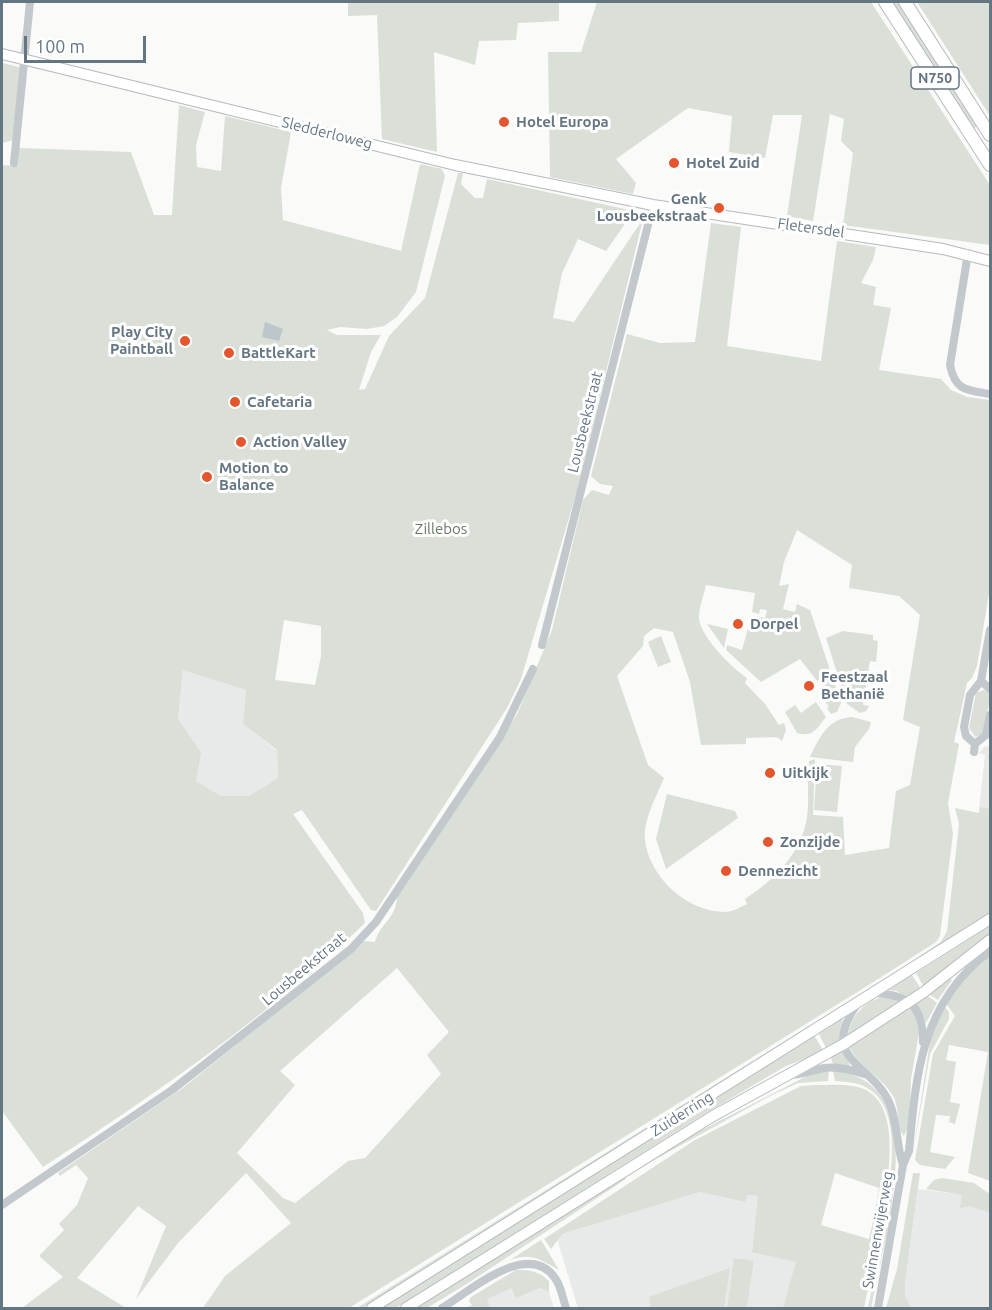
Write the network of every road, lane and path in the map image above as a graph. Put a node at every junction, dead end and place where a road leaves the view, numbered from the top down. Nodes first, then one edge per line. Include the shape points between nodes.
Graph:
1 (30, 2) edge
2 (885, 2) edge
3 (905, 2) edge
4 (2, 54) edge
5 (25, 60) junction
6 (990, 135) edge
7 (14, 163) dead end
8 (990, 165) edge
9 (653, 205) junction
10 (968, 253) junction
11 (990, 253) edge
12 (990, 261) edge
13 (990, 394) edge
14 (990, 630) edge
15 (542, 645) dead end
16 (533, 669) dead end
17 (981, 681) junction
18 (990, 689) edge
19 (990, 715) edge
20 (975, 744) junction
21 (974, 753) dead end
22 (990, 919) edge
23 (990, 940) edge
24 (990, 951) edge
25 (875, 993) junction
26 (909, 1002) junction
27 (857, 1004) junction
28 (844, 1044) junction
29 (923, 1050) junction
30 (789, 1075) junction
31 (864, 1075) junction
32 (903, 1165) junction
33 (2, 1205) edge
34 (877, 1306) edge
35 (372, 1308) edge
36 (406, 1308) edge
37 (442, 1308) edge
38 (566, 1308) edge

1 - 5 street
2 - 8 main road, N750
3 - 6 main road, N750
4 - 5 main road, Sledderloweg
5 - 7 street
5 - 9 main road, Sledderloweg via 455,165
9 - 10 main road, Fletersdel
9 - 15 street, Lousbeekstraat
10 - 11 main road, Fletersdel
10 - 12 main road, Fletersdel
10 - 13 street via 950,365 953,379 965,389
14 - 17 street
16 - 33 street, Lousbeekstraat via 500,737 376,922 351,949 172,1090
17 - 18 street
17 - 20 street via 970,695 964,727 966,736
19 - 20 street via 986,735
20 - 21 street
22 - 25 main road, Zuiderring
23 - 26 main road, Zuiderring
24 - 29 street, Swinnenwijerweg via 950,988 933,1018
25 - 26 street via 894,994
25 - 27 main road, Zuiderring
26 - 28 main road, Zuiderring
26 - 29 street, Swinnenwijerweg via 923,1025
27 - 28 street via 846,1020
27 - 35 main road, Zuiderring
28 - 30 main road, Zuiderring
28 - 31 street, Swinnenwijerweg
29 - 32 street, Swinnenwijerweg via 909,1151
30 - 31 street via 825,1068 848,1069
30 - 36 main road, Zuiderring via 713,1116
31 - 32 street, Swinnenwijerweg via 889,1100
32 - 34 street, Swinnenwijerweg
37 - 38 street via 514,1264 537,1264 548,1270 556,1279

